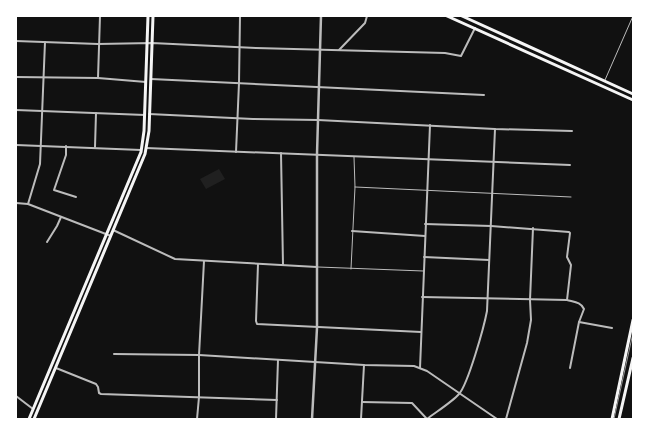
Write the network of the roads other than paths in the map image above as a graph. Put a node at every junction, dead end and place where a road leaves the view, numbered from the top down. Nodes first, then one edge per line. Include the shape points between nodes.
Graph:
1 (100, 16) edge
2 (148, 16) edge
3 (153, 16) edge
4 (240, 16) edge
5 (321, 16) edge
6 (367, 16) edge
7 (447, 16) edge
8 (462, 16) edge
9 (633, 16) edge
10 (475, 28) junction
11 (16, 41) edge
12 (45, 42) junction
13 (150, 43) junction
14 (98, 44) junction
15 (239, 46) junction
16 (321, 50) junction
17 (339, 50) junction
18 (16, 77) edge
19 (43, 78) junction
20 (98, 78) junction
21 (150, 79) junction
22 (604, 81) junction
23 (146, 82) junction
24 (239, 82) junction
25 (318, 86) junction
26 (633, 94) edge
27 (484, 95) dead end
28 (633, 100) edge
29 (16, 110) edge
30 (42, 111) junction
31 (96, 113) junction
32 (149, 114) junction
33 (145, 115) junction
34 (238, 119) junction
35 (318, 120) junction
36 (430, 125) junction
37 (495, 129) junction
38 (572, 131) dead end
39 (16, 144) edge
40 (41, 145) junction
41 (66, 146) junction
42 (95, 147) junction
43 (146, 148) junction
44 (141, 150) junction
45 (236, 152) junction
46 (281, 153) junction
47 (317, 154) junction
48 (354, 156) junction
49 (428, 159) junction
50 (494, 163) junction
51 (570, 165) dead end
52 (355, 187) junction
53 (427, 191) junction
54 (493, 193) junction
55 (76, 197) dead end
56 (571, 197) dead end
57 (17, 204) edge
58 (28, 204) junction
59 (61, 217) junction
60 (425, 224) junction
61 (491, 226) junction
62 (109, 228) junction
63 (533, 228) junction
64 (114, 230) junction
65 (352, 231) junction
66 (106, 234) junction
67 (111, 236) junction
68 (425, 236) junction
69 (47, 242) dead end
70 (424, 257) junction
71 (204, 260) junction
72 (489, 260) junction
73 (258, 264) junction
74 (283, 265) junction
75 (317, 267) junction
76 (351, 269) junction
77 (423, 272) junction
78 (422, 297) junction
79 (487, 299) junction
80 (530, 300) junction
81 (567, 300) junction
82 (633, 320) edge
83 (579, 322) junction
84 (316, 328) junction
85 (612, 328) dead end
86 (421, 332) junction
87 (114, 354) dead end
88 (199, 355) junction
89 (633, 358) edge
90 (278, 360) junction
91 (315, 362) junction
92 (364, 365) junction
93 (56, 368) junction
94 (420, 368) junction
95 (570, 368) dead end
96 (460, 394) junction
97 (16, 396) edge
98 (199, 397) junction
99 (277, 400) junction
100 (362, 402) junction
101 (33, 409) junction
102 (29, 419) edge
103 (34, 419) edge
104 (197, 419) edge
105 (276, 419) edge
106 (312, 419) edge
107 (361, 419) edge
108 (427, 419) edge
109 (497, 419) edge
110 (506, 419) edge
111 (612, 419) edge
112 (619, 419) edge

1 - 14 street
2 - 13 main road
3 - 13 main road
4 - 15 street
5 - 16 street
6 - 17 street via 365,23
7 - 10 main road
8 - 22 main road
9 - 22 lane
10 - 17 street via 461,56 445,53
10 - 28 main road
11 - 12 street
12 - 14 street
12 - 19 street
13 - 14 street
13 - 15 street
13 - 21 main road
13 - 23 main road
14 - 20 street
15 - 16 street
15 - 24 street
16 - 17 street
16 - 25 street
18 - 19 street
19 - 20 street
19 - 30 street
20 - 23 street
21 - 24 street
21 - 32 main road
22 - 26 main road
23 - 33 main road
24 - 25 street
24 - 34 street
25 - 27 street
25 - 35 street
29 - 30 street
30 - 31 street
30 - 40 street
31 - 33 street
31 - 42 street
32 - 34 street
32 - 43 main road
33 - 44 main road
34 - 35 street
34 - 45 street
35 - 36 street
35 - 47 street
36 - 37 street
36 - 49 street
37 - 38 street
37 - 50 street
39 - 40 street
40 - 41 street
40 - 58 street via 40,164
41 - 42 street
41 - 55 street via 66,154 54,190
42 - 44 street
43 - 45 street
43 - 64 main road
44 - 62 main road
45 - 46 street
46 - 47 street
46 - 74 street
47 - 48 street
47 - 75 street
48 - 49 street
48 - 52 lane
49 - 50 street
49 - 53 street
50 - 51 street
50 - 54 street
52 - 53 lane
52 - 65 lane
53 - 54 lane
53 - 60 street
54 - 56 lane
54 - 61 street
57 - 58 street
58 - 59 street
59 - 66 street
59 - 69 street
60 - 61 street
60 - 68 street
61 - 63 street
61 - 72 street
62 - 64 street
62 - 66 main road
63 - 80 street
63 - 81 street via 570,233 567,257 572,265
64 - 67 main road
64 - 71 street via 175,259
65 - 68 street
65 - 76 lane
66 - 67 street
66 - 101 main road
67 - 93 main road
68 - 70 street
70 - 72 street
70 - 77 street
71 - 73 street
71 - 88 street
72 - 79 street
73 - 74 street
73 - 84 street via 257,324
74 - 75 street
75 - 76 lane
75 - 84 street
76 - 77 lane
77 - 78 street
78 - 79 street
78 - 86 street
79 - 80 street
79 - 96 street via 485,322
80 - 81 street
80 - 110 street via 531,320 527,343
81 - 83 street via 582,305 584,309
82 - 111 main road
83 - 85 street
83 - 95 street
84 - 86 street
84 - 91 street
86 - 94 street
87 - 88 street
88 - 90 street
88 - 98 street
89 - 112 main road
90 - 91 street
90 - 99 street
91 - 92 street
91 - 106 street
92 - 94 street
92 - 100 street
93 - 98 street via 96,384 101,394
93 - 103 main road
94 - 96 street
96 - 108 street
96 - 109 street
97 - 101 street
98 - 99 street
98 - 104 street
99 - 105 street
100 - 107 street
100 - 108 street via 412,403
101 - 102 main road

